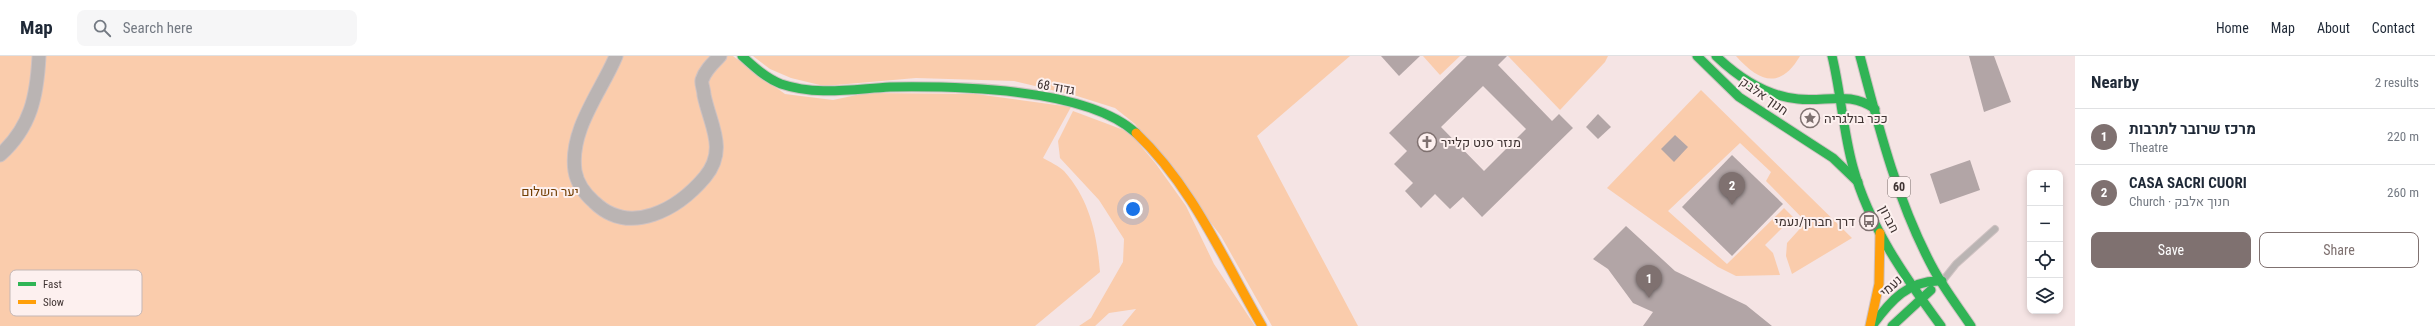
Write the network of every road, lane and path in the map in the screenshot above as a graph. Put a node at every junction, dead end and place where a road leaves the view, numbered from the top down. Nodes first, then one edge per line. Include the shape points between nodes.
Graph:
1 (39, 56) edge
2 (616, 56) edge
3 (720, 56) edge
4 (742, 56) edge
5 (1698, 56) edge
6 (1716, 56) edge
7 (1832, 56) edge
8 (1860, 56) edge
9 (750, 60) edge
10 (1841, 98) junction
11 (1875, 109) junction
12 (0, 155) edge
13 (1858, 182) junction
14 (1879, 228) junction
15 (1995, 229) dead end
16 (1930, 262) junction
17 (1956, 264) junction
18 (1942, 281) junction
19 (1910, 284) junction
20 (1921, 299) junction
21 (1262, 326) edge
22 (1871, 326) edge
23 (1892, 326) edge
24 (1941, 326) edge
25 (1971, 326) edge

1 - 12 street via 37,90 29,116 12,144
2 - 3 street via 581,127 575,172 584,193 600,208 626,220 657,215 683,200 706,176 716,157 718,141 708,112 702,81 709,66
4 - 9 main road, גדוד 68
5 - 13 main road, חנוך אלבק via 1739,97 1833,158
6 - 10 main road, חנוך אלבק via 1735,74 1767,92 1800,99
7 - 10 main road, חברון
8 - 11 main road, 60
9 - 21 main road, גדוד 68 via 774,80 812,92 910,87 1042,96 1093,108 1116,119 1155,151 1172,173 1195,207
10 - 11 main road, חנוך אלבק via 1862,99
10 - 13 main road, חברון via 1850,154
11 - 16 main road, חברון / 60 via 1896,180
13 - 14 main road, חברון
14 - 19 main road, חברון
14 - 22 main road via 1879,284
15 - 17 lane
16 - 17 lane via 1943,266
16 - 18 main road, חברון / 60
17 - 18 lane
18 - 19 main road, נעמי via 1923,280
18 - 20 main road
18 - 25 main road, 60
19 - 20 main road, חברון
19 - 22 main road, נעמי
20 - 23 main road
20 - 24 main road, חברון

